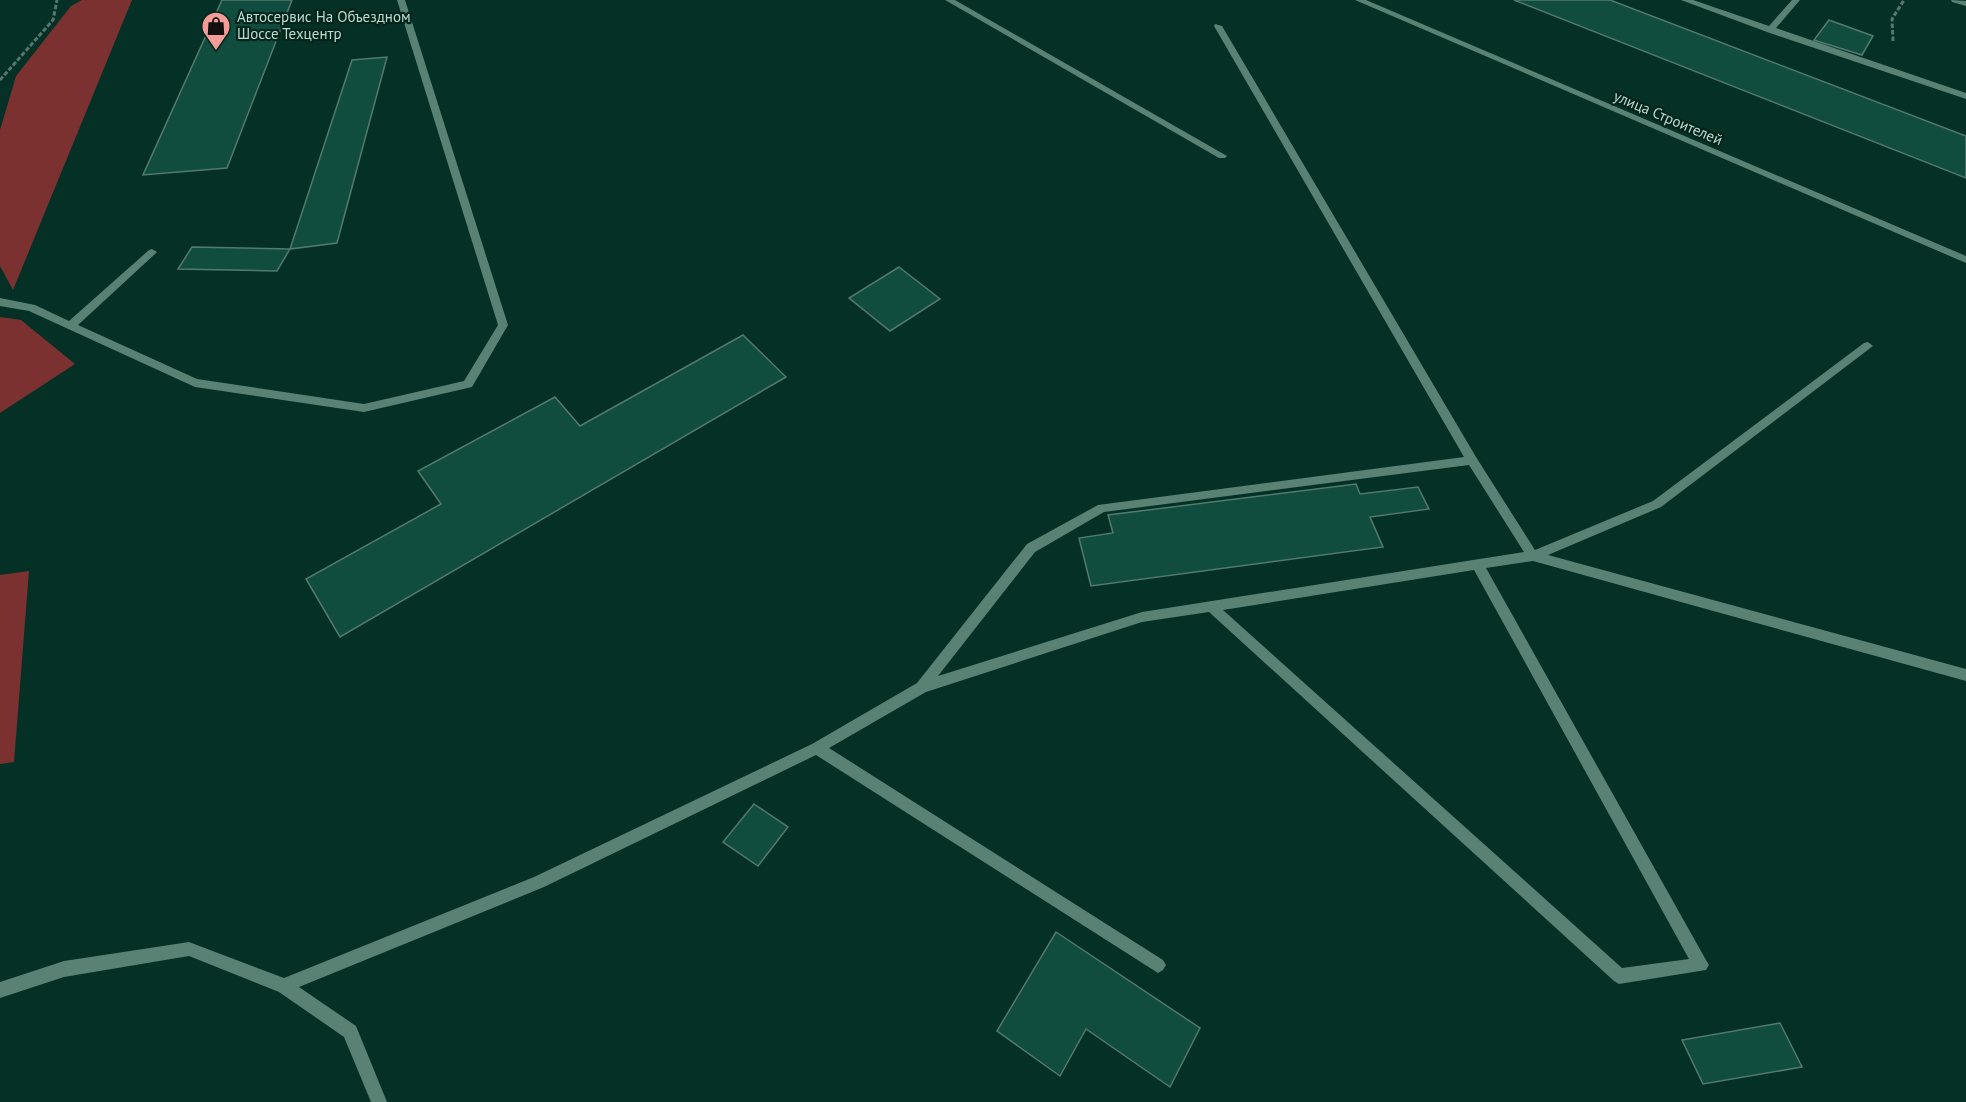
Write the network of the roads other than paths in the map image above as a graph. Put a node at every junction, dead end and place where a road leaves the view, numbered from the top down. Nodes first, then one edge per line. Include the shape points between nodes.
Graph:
1 (401, 0) edge
2 (949, 0) edge
3 (1359, 0) edge
4 (1685, 0) edge
5 (1796, 0) edge
6 (1955, 0) edge
7 (1966, 4) edge
8 (1218, 26) dead end
9 (1770, 30) junction
10 (1966, 96) edge
11 (1222, 156) dead end
12 (152, 252) dead end
13 (1966, 260) edge
14 (0, 302) edge
15 (70, 326) junction
16 (1868, 346) dead end
17 (1472, 460) junction
18 (1533, 556) junction
19 (1478, 566) junction
20 (1212, 607) junction
21 (1966, 675) edge
22 (922, 687) junction
23 (817, 748) junction
24 (1158, 965) dead end
25 (284, 986) junction
26 (0, 990) edge
27 (379, 1102) edge

1 - 15 street via 503,325 468,384 364,408 283,397 195,383
2 - 11 street
3 - 13 street, улица Строителей
4 - 9 street
5 - 9 street
6 - 7 street
8 - 17 street
9 - 10 street
12 - 15 street
14 - 15 street via 31,308
16 - 18 street via 1657,504
17 - 18 street
17 - 22 street via 1102,508 1031,548
18 - 19 street
18 - 21 street
19 - 20 street
19 - 20 street via 1701,965 1619,975
20 - 22 street via 1142,617
22 - 23 street
23 - 24 street
23 - 25 street via 539,882
25 - 26 street via 189,949 64,969
25 - 27 street via 350,1032

